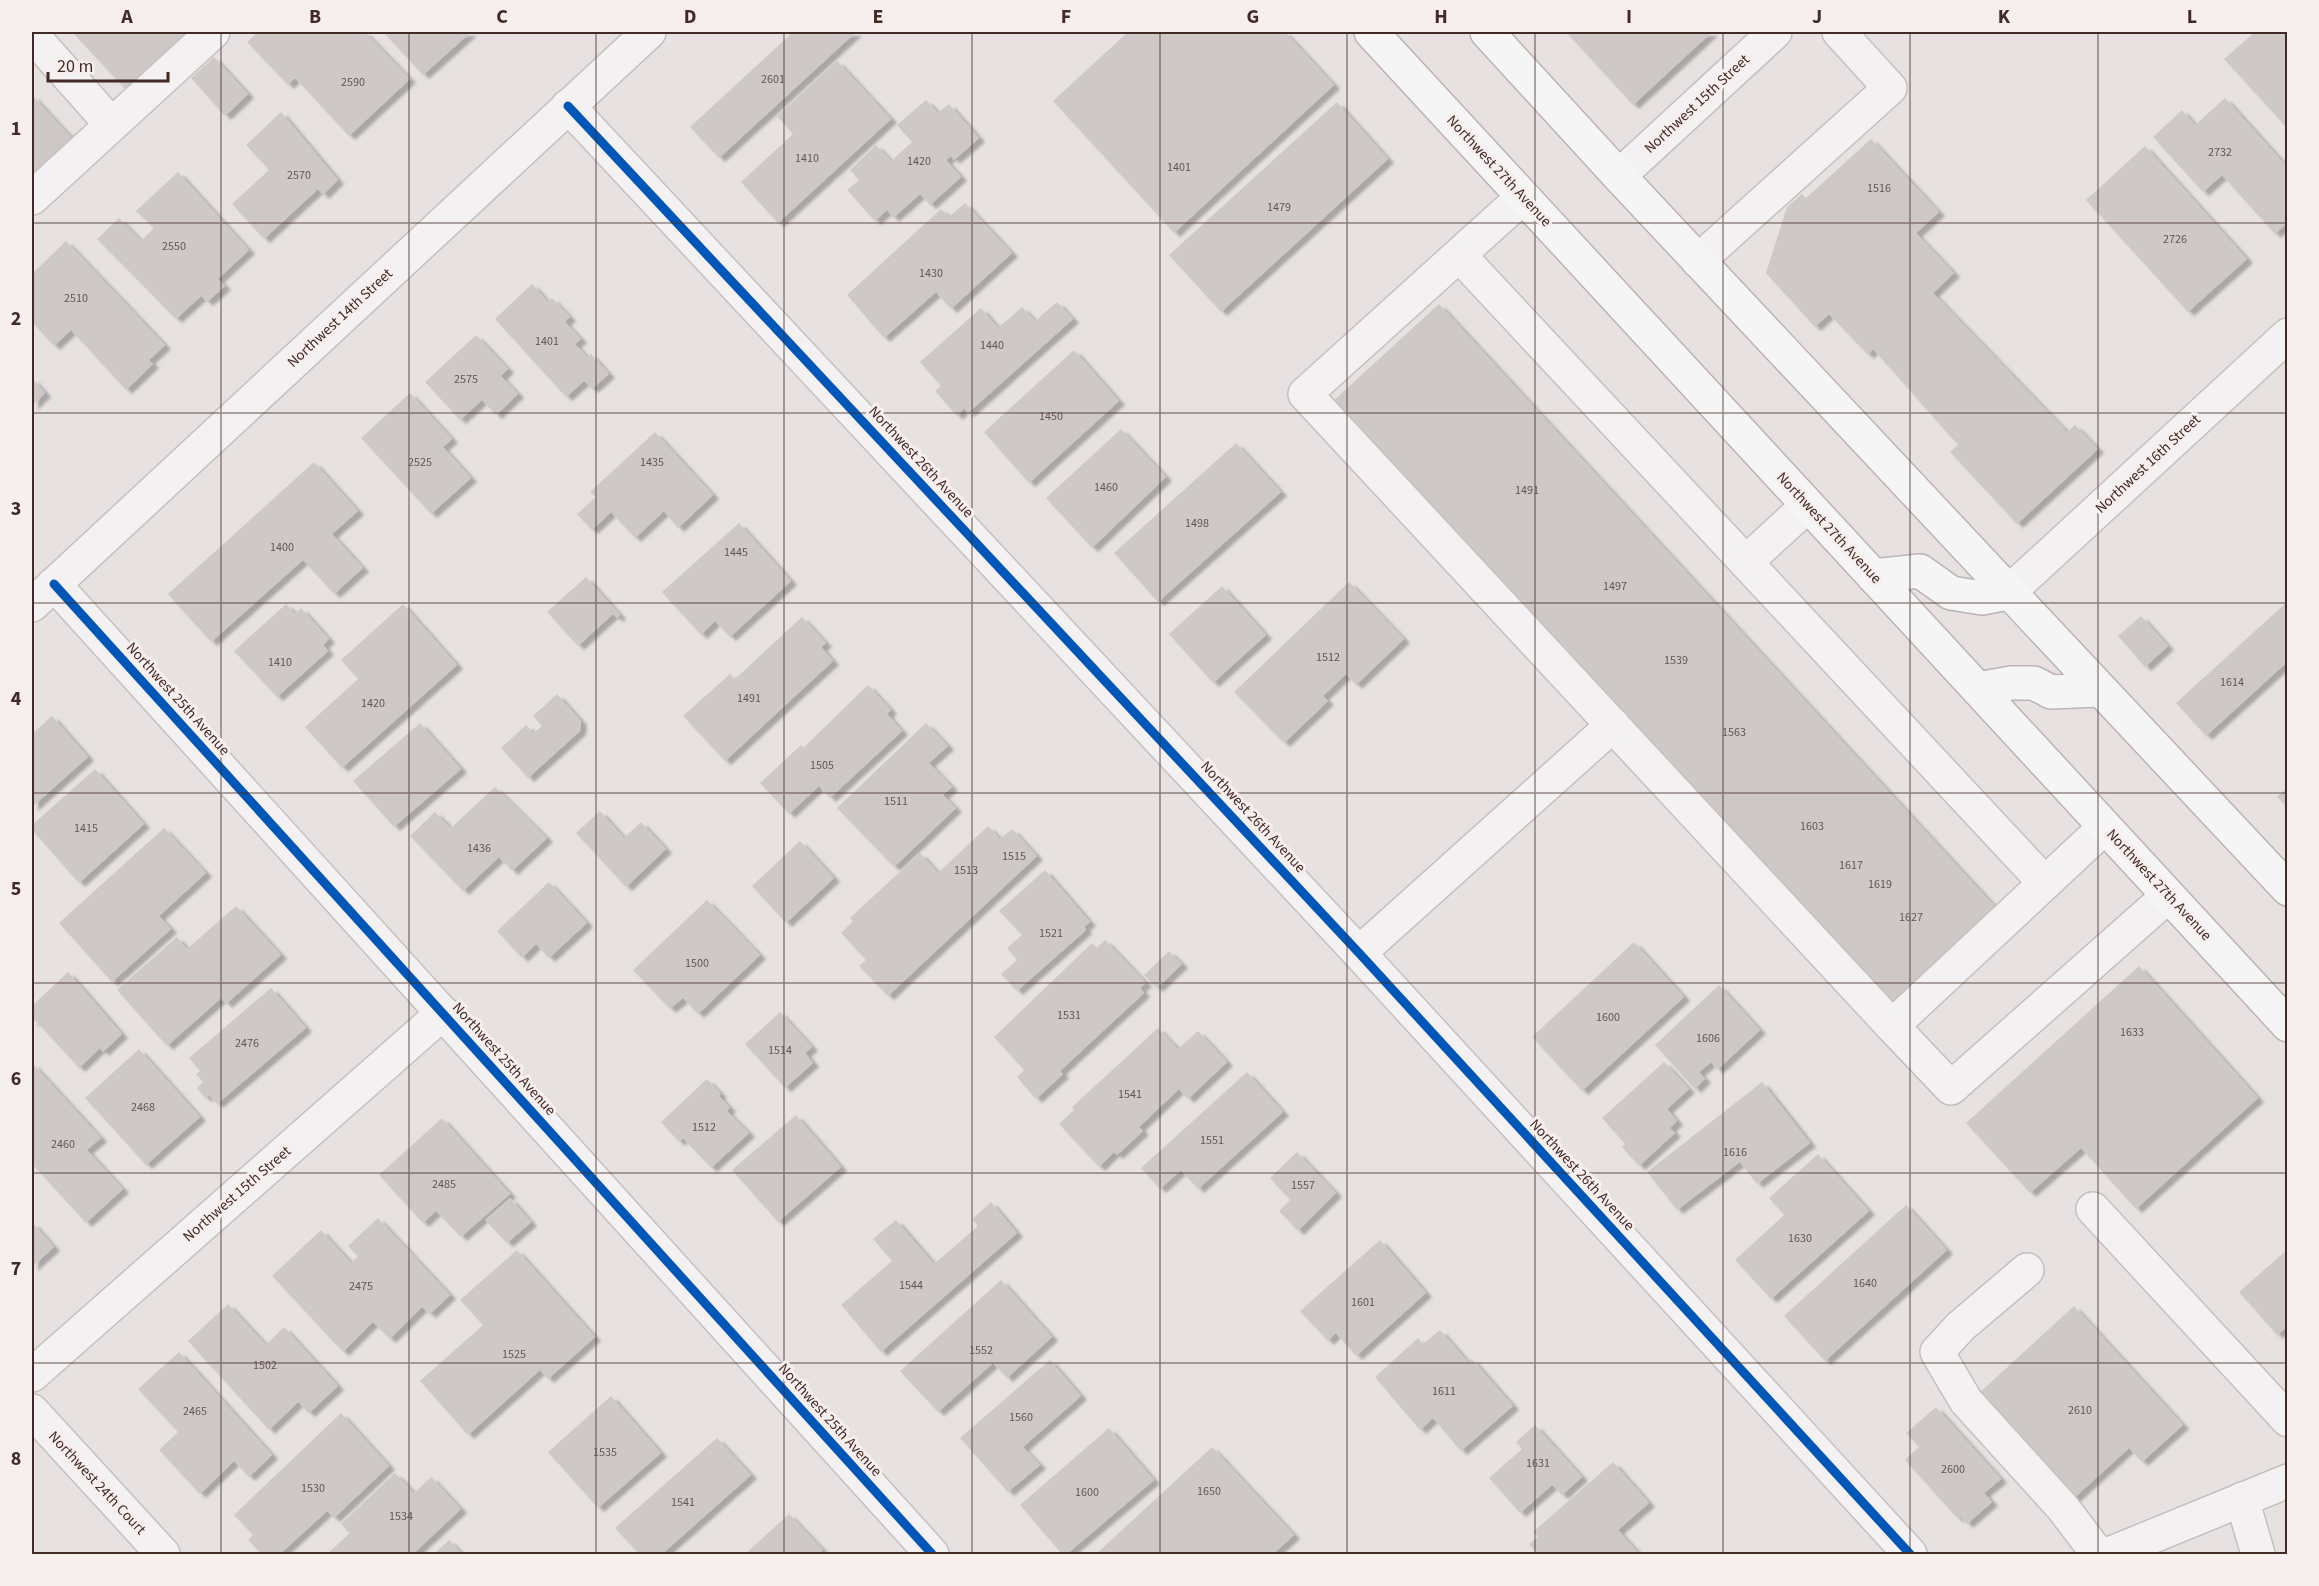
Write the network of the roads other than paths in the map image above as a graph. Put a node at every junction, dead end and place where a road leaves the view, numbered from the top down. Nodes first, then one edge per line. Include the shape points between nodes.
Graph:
1 (213, 32) edge
2 (649, 32) edge
3 (1371, 32) edge
4 (1487, 32) edge
5 (1775, 32) edge
6 (1839, 32) edge
7 (32, 35) edge
8 (568, 106) junction
9 (111, 124) junction
10 (1619, 176) junction
11 (1523, 197) junction
12 (32, 198) edge
13 (1460, 256) junction
14 (1698, 261) junction
15 (2288, 335) edge
16 (1808, 506) junction
17 (1746, 562) junction
18 (1873, 576) junction
19 (2008, 592) junction
20 (43, 595) edge
21 (1978, 689) junction
22 (2099, 690) junction
23 (1613, 725) junction
24 (2105, 827) junction
25 (2045, 883) junction
26 (2288, 890) edge
27 (2168, 896) junction
28 (1359, 954) junction
29 (2282, 1012) edge
30 (443, 1013) junction
31 (1892, 1026) junction
32 (2093, 1209) dead end
33 (2027, 1270) dead end
34 (32, 1375) edge
35 (32, 1411) edge
36 (2288, 1420) edge
37 (2288, 1481) edge
38 (2242, 1499) junction
39 (163, 1554) edge
40 (932, 1554) edge
41 (1910, 1554) edge
42 (2098, 1554) edge
43 (2109, 1554) edge
44 (2258, 1554) edge

1 - 9 street
2 - 8 street, Northwest 14th Street
3 - 11 highway, Northwest 27th Avenue
4 - 10 highway
5 - 10 street, Northwest 15th Street
6 - 14 street via 1890,88
7 - 9 street
8 - 20 street, Northwest 14th Street
8 - 28 street, Northwest 26th Avenue
9 - 12 street
10 - 14 highway
11 - 13 street
11 - 16 highway, Northwest 27th Avenue
13 - 17 street
13 - 23 street via 1305,394
14 - 19 highway
15 - 19 street, Northwest 16th Street
16 - 17 street
16 - 18 highway, Northwest 27th Avenue
17 - 25 street
18 - 19 highway via 1920,571 1951,592 1982,598
18 - 21 highway, Northwest 27th Avenue
19 - 22 highway
20 - 30 street, Northwest 25th Avenue
21 - 22 highway via 2034,683 2051,692
21 - 24 highway, Northwest 27th Avenue
22 - 26 highway
23 - 28 street
23 - 31 street
24 - 25 street
24 - 27 highway, Northwest 27th Avenue
25 - 31 street
27 - 29 highway, Northwest 27th Avenue
27 - 31 street via 1951,1088
28 - 41 street, Northwest 26th Avenue
30 - 34 street, Northwest 15th Street
30 - 40 street, Northwest 25th Avenue
32 - 36 street
33 - 42 street via 1936,1352 1966,1401 2063,1508
35 - 39 street, Northwest 24th Court
37 - 38 street
38 - 43 street
38 - 44 street

